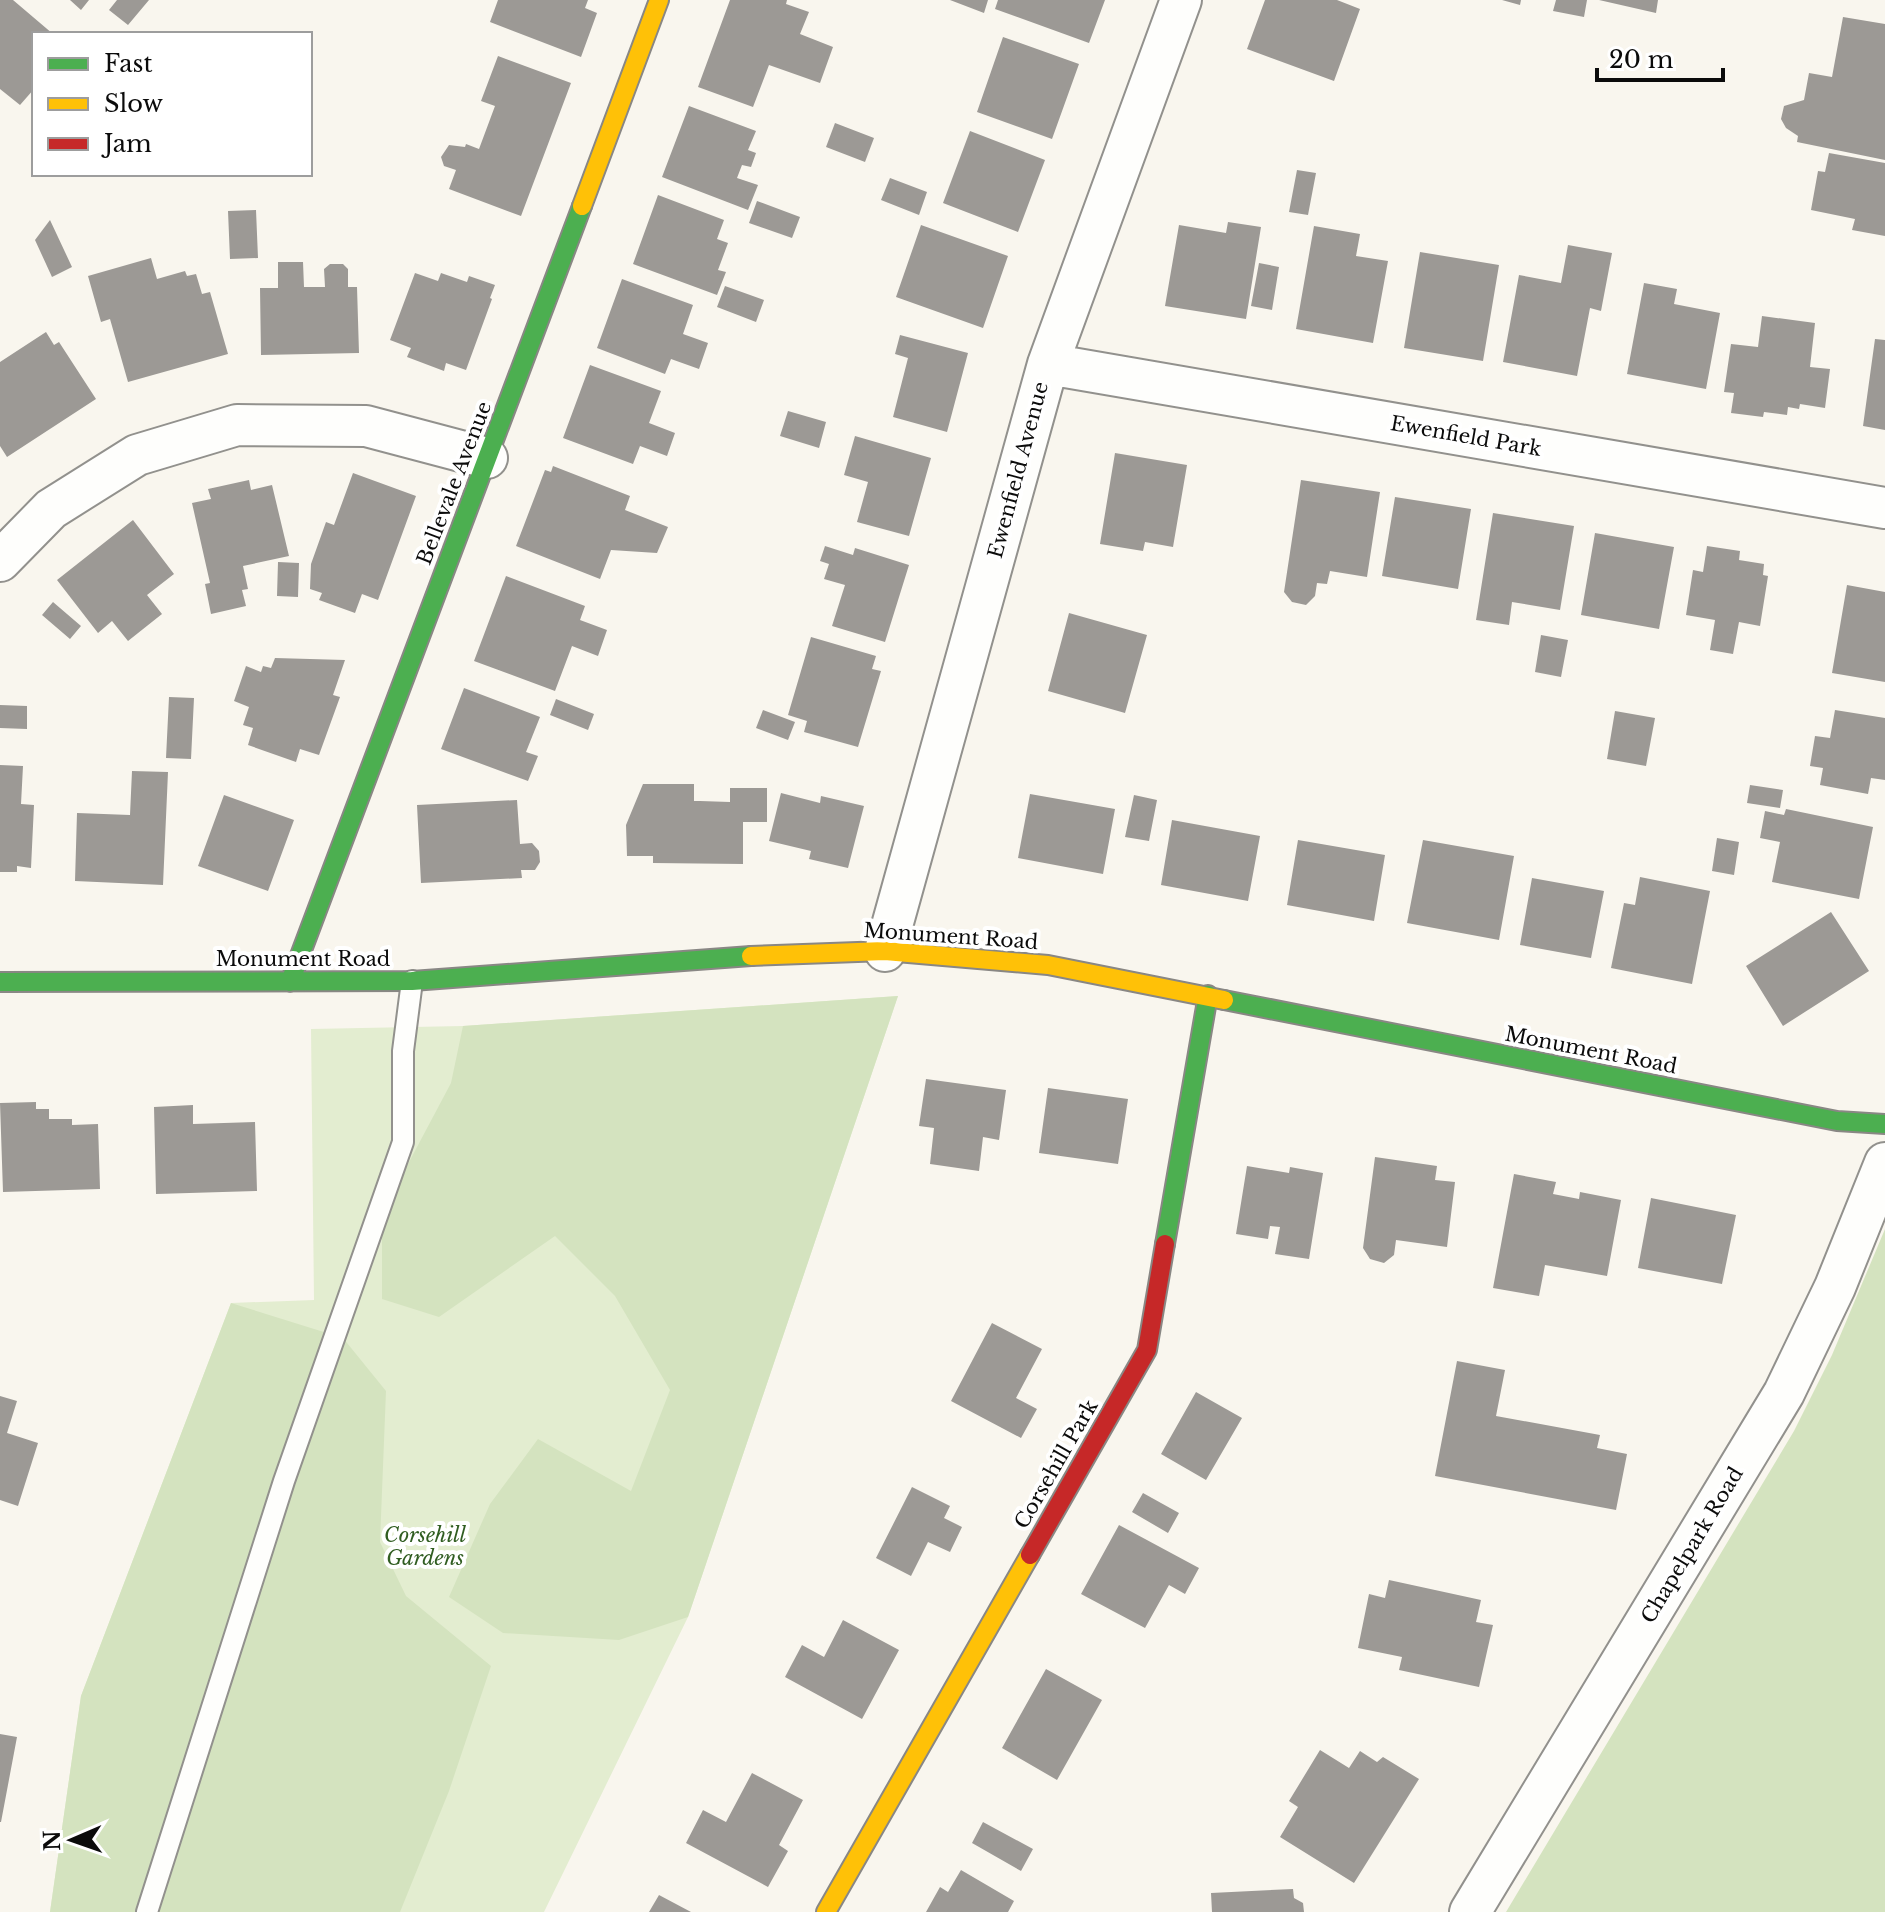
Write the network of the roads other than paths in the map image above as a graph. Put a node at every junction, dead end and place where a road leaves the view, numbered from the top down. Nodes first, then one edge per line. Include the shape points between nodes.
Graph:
1 (659, 0) edge
2 (1181, 0) edge
3 (1048, 364) junction
4 (487, 458) junction
5 (1885, 508) edge
6 (0, 561) edge
7 (885, 951) junction
8 (412, 981) junction
9 (0, 982) edge
10 (290, 982) junction
11 (1208, 995) junction
12 (1885, 1124) edge
13 (1885, 1163) edge
14 (147, 1912) edge
15 (826, 1912) edge
16 (1470, 1912) edge

1 - 4 street, Bellevale Avenue
2 - 3 street, Ewenfield Avenue
3 - 5 street, Ewenfield Park
3 - 7 street, Ewenfield Avenue
4 - 6 street via 366,426 237,425 137,455 51,509
4 - 10 street, Bellevale Avenue
7 - 8 street, Monument Road
7 - 11 street, Monument Road via 1048,965
8 - 10 street, Monument Road
8 - 14 lane via 403,1051 403,1142 284,1481
9 - 10 street, Monument Road
11 - 12 street, Monument Road via 1837,1121
11 - 15 street, Corsehill Park via 1147,1350
13 - 16 street, Chapelpark Road via 1835,1287 1784,1393

